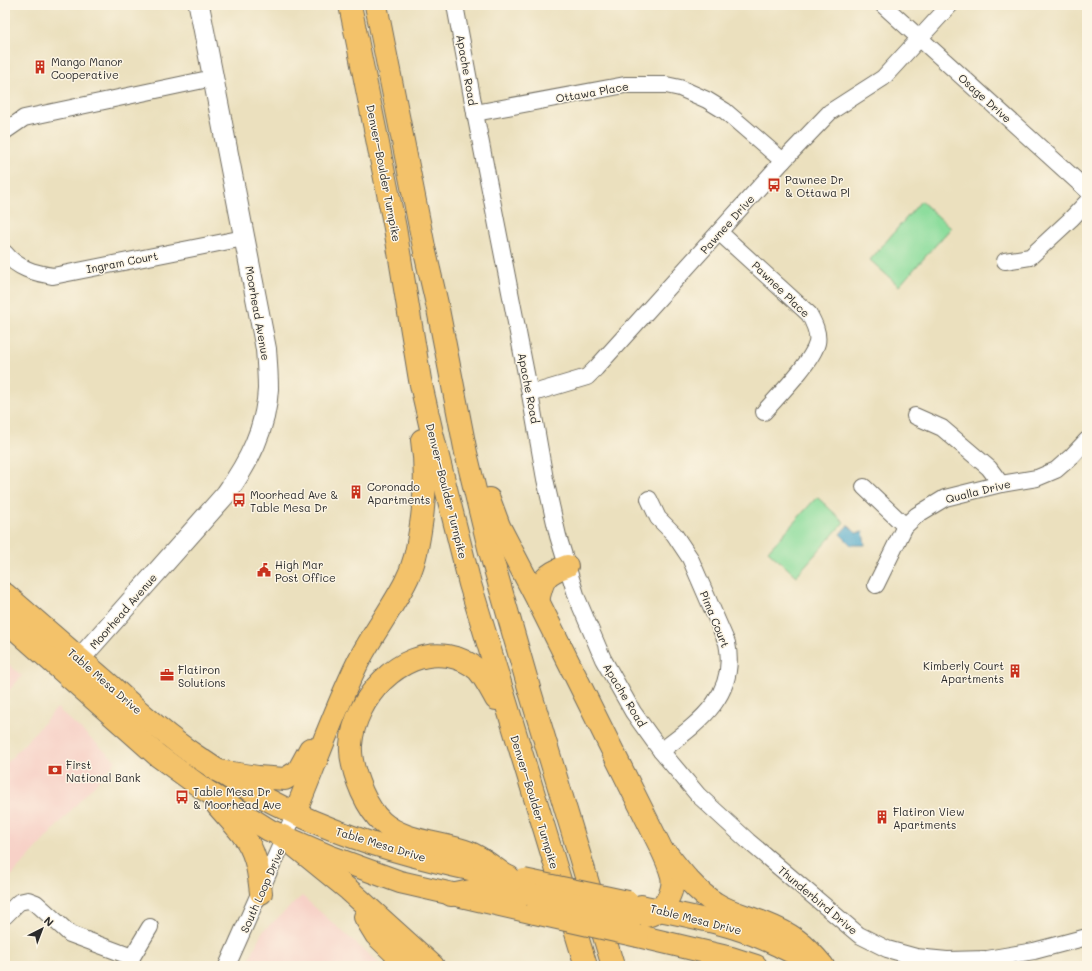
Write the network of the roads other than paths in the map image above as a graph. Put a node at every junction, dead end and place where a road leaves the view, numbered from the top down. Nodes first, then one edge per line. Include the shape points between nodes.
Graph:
1 (199, 5) edge
2 (350, 5) edge
3 (376, 5) edge
4 (455, 5) edge
5 (882, 5) edge
6 (950, 5) edge
7 (920, 38) junction
8 (213, 78) junction
9 (475, 113) junction
10 (5, 131) edge
11 (783, 161) junction
12 (1087, 190) edge
13 (1087, 202) edge
14 (719, 232) junction
15 (244, 238) junction
16 (5, 253) edge
17 (1006, 261) dead end
18 (420, 380) junction
19 (530, 394) junction
20 (457, 405) junction
21 (764, 412) dead end
22 (915, 416) dead end
23 (1087, 440) edge
24 (1001, 484) junction
25 (864, 487) dead end
26 (649, 498) dead end
27 (905, 526) junction
28 (567, 566) junction
29 (876, 585) dead end
30 (5, 594) edge
31 (538, 601) junction
32 (5, 620) edge
33 (73, 667) junction
34 (338, 709) junction
35 (513, 730) junction
36 (661, 751) junction
37 (218, 770) junction
38 (205, 790) junction
39 (295, 813) junction
40 (285, 838) junction
41 (659, 844) junction
42 (349, 890) junction
43 (524, 891) junction
44 (261, 893) junction
45 (659, 910) junction
46 (5, 916) edge
47 (633, 918) junction
48 (150, 928) dead end
49 (1087, 937) edge
50 (131, 962) edge
51 (227, 966) edge
52 (408, 966) edge
53 (433, 966) edge
54 (586, 966) edge
55 (612, 966) edge
56 (756, 966) edge
57 (819, 966) edge
58 (823, 966) edge

1 - 8 street, Moorhead Avenue
2 - 18 highway, Denver–Boulder Turnpike via 395,228
3 - 20 highway
4 - 9 street, Apache Road
5 - 7 street, Osage Drive
6 - 7 street, Pawnee Drive
7 - 11 street, Pawnee Drive via 883,78 830,112
7 - 12 street, Osage Drive
8 - 10 street via 24,118
8 - 15 street, Moorhead Avenue
9 - 11 street, Ottawa Place via 625,84 666,85 680,88 725,111
9 - 19 street, Apache Road
11 - 14 street, Pawnee Drive
13 - 17 street via 1030,257
14 - 19 street, Pawnee Drive via 587,376
14 - 21 street, Pawnee Place via 809,314 816,327 817,342 811,356
15 - 16 street, Ingram Court via 53,276 27,270
15 - 33 street, Moorhead Avenue via 267,362 268,389 264,416 254,450 242,473 226,494
18 - 34 highway via 419,420 425,476 424,506 415,559 405,583 359,661
18 - 35 highway, Denver–Boulder Turnpike via 470,584
19 - 28 street, Apache Road via 545,479
20 - 31 highway via 471,432 499,526
20 - 55 highway via 488,548
22 - 24 street via 942,428 989,468
23 - 24 street, Qualla Drive via 1056,470 1037,478
24 - 27 street, Qualla Drive via 945,498 917,515
25 - 27 street
26 - 36 street, Pima Court via 658,518 674,534 690,558 728,649 729,671 722,693 710,711
27 - 29 street, Qualla Drive
28 - 31 highway via 545,578
28 - 36 street, Apache Road via 577,598 603,659 633,712
30 - 33 highway, Table Mesa Drive
31 - 41 highway
32 - 33 highway, Table Mesa Drive
33 - 37 highway, Table Mesa Drive
33 - 38 highway, Table Mesa Drive via 157,755
34 - 37 highway via 320,729 301,767 290,777 278,779
34 - 39 highway
35 - 43 highway via 478,671 455,658 432,655 404,664 379,684 360,713 351,746 357,781 372,811 382,822 411,837 475,855
35 - 54 highway, Denver–Boulder Turnpike
36 - 49 street, Thunderbird Drive via 698,795 748,841 859,935 887,949 916,958 987,959 1034,951
37 - 39 highway, Table Mesa Drive
38 - 40 highway, Table Mesa Drive
38 - 44 highway via 250,846 258,870
39 - 40 street, South Loop Drive
39 - 43 highway, Table Mesa Drive via 381,847 440,862
40 - 42 highway
40 - 43 highway, Table Mesa Drive via 379,875 451,894 480,889
40 - 44 street, South Loop Drive
41 - 45 highway via 672,877 668,899
41 - 58 highway via 703,895 734,913 791,935 809,949
42 - 52 highway via 376,935
42 - 53 highway
43 - 47 highway, bridge
44 - 51 street, South Loop Drive
45 - 47 highway
45 - 57 highway, Table Mesa Drive via 736,928 769,940
46 - 50 street via 19,902 28,900 36,903 70,934
47 - 56 highway
48 - 50 street

